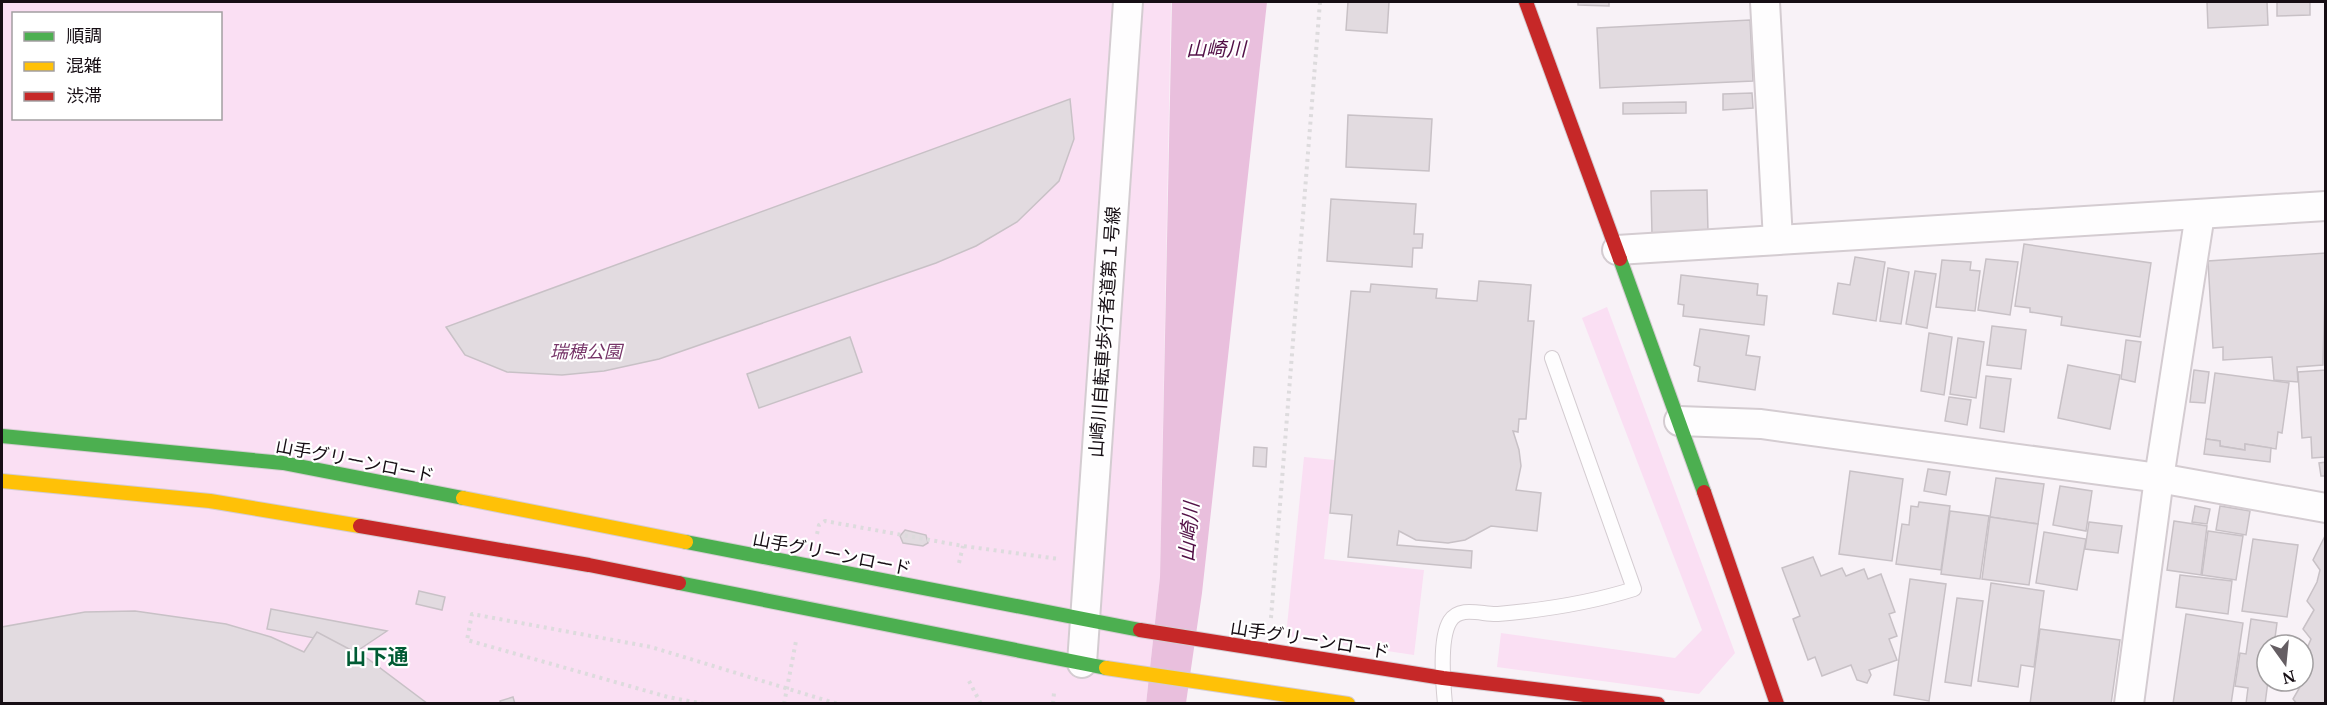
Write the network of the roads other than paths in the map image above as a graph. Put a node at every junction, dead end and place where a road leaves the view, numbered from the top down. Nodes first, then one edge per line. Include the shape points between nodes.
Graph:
1 (1128, 2) edge
2 (1526, 2) edge
3 (1765, 2) edge
4 (2325, 206) edge
5 (2200, 214) junction
6 (1778, 240) junction
7 (1617, 250) junction
8 (1552, 358) dead end
9 (1679, 421) junction
10 (2, 436) edge
11 (2159, 478) junction
12 (2, 481) edge
13 (2325, 508) edge
14 (1093, 622) junction
15 (1091, 665) junction
16 (1443, 678) junction
17 (1348, 704) edge
18 (1444, 704) edge
19 (1658, 704) edge
20 (1777, 704) edge
21 (2129, 704) edge

1 - 14 street, 山崎川自転車歩行者道第１号線 via 1089,563
2 - 7 street
3 - 6 street
4 - 5 street
5 - 6 street
5 - 11 street
6 - 7 street
7 - 9 street
8 - 16 lane via 1634,589 1598,601 1495,614 1457,614 1450,622 1445,642
9 - 11 street via 1761,424
9 - 20 street
10 - 14 street, 山手グリーンロード via 283,463
11 - 13 street
11 - 21 street
12 - 15 street via 210,501 589,564
14 - 15 street, 山崎川自転車歩行者道第１号線
14 - 16 street, 山手グリーンロード
15 - 17 street
16 - 18 lane
16 - 19 street, 山手グリーンロード

